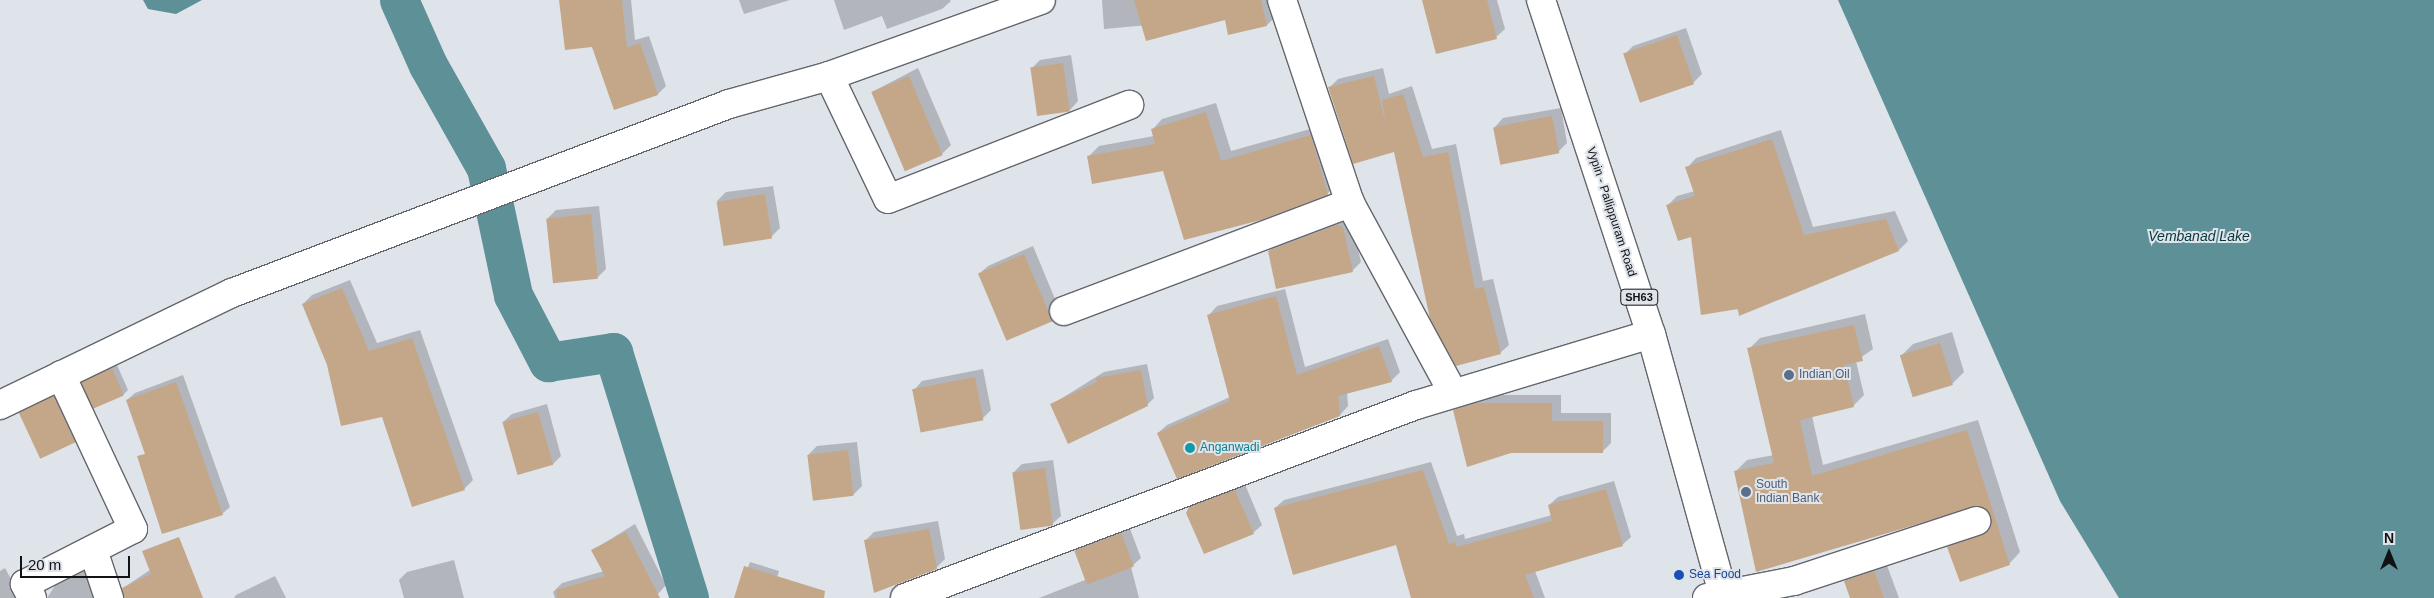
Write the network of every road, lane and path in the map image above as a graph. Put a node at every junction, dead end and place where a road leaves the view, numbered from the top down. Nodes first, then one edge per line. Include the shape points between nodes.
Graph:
1 (1041, 0) edge
2 (1282, 0) edge
3 (1541, 0) edge
4 (829, 76) junction
5 (1129, 105) dead end
6 (1350, 203) junction
7 (1064, 311) dead end
8 (1651, 334) junction
9 (61, 375) junction
10 (1453, 393) junction
11 (0, 405) edge
12 (1976, 522) dead end
13 (93, 550) junction
14 (1718, 596) edge
15 (32, 598) edge
16 (110, 598) edge
17 (908, 598) edge

1 - 4 street
2 - 6 street
3 - 8 street, Vypin - Pallippuram Road / SH63
4 - 5 street via 888,199
4 - 9 street via 729,104 232,293
6 - 7 street
6 - 10 street
8 - 10 street
8 - 14 street, Vypin - Pallippuram Road / SH63
9 - 11 street
9 - 13 street via 133,529
10 - 17 street
12 - 14 street via 1794,581
13 - 15 street via 25,584
13 - 16 street

